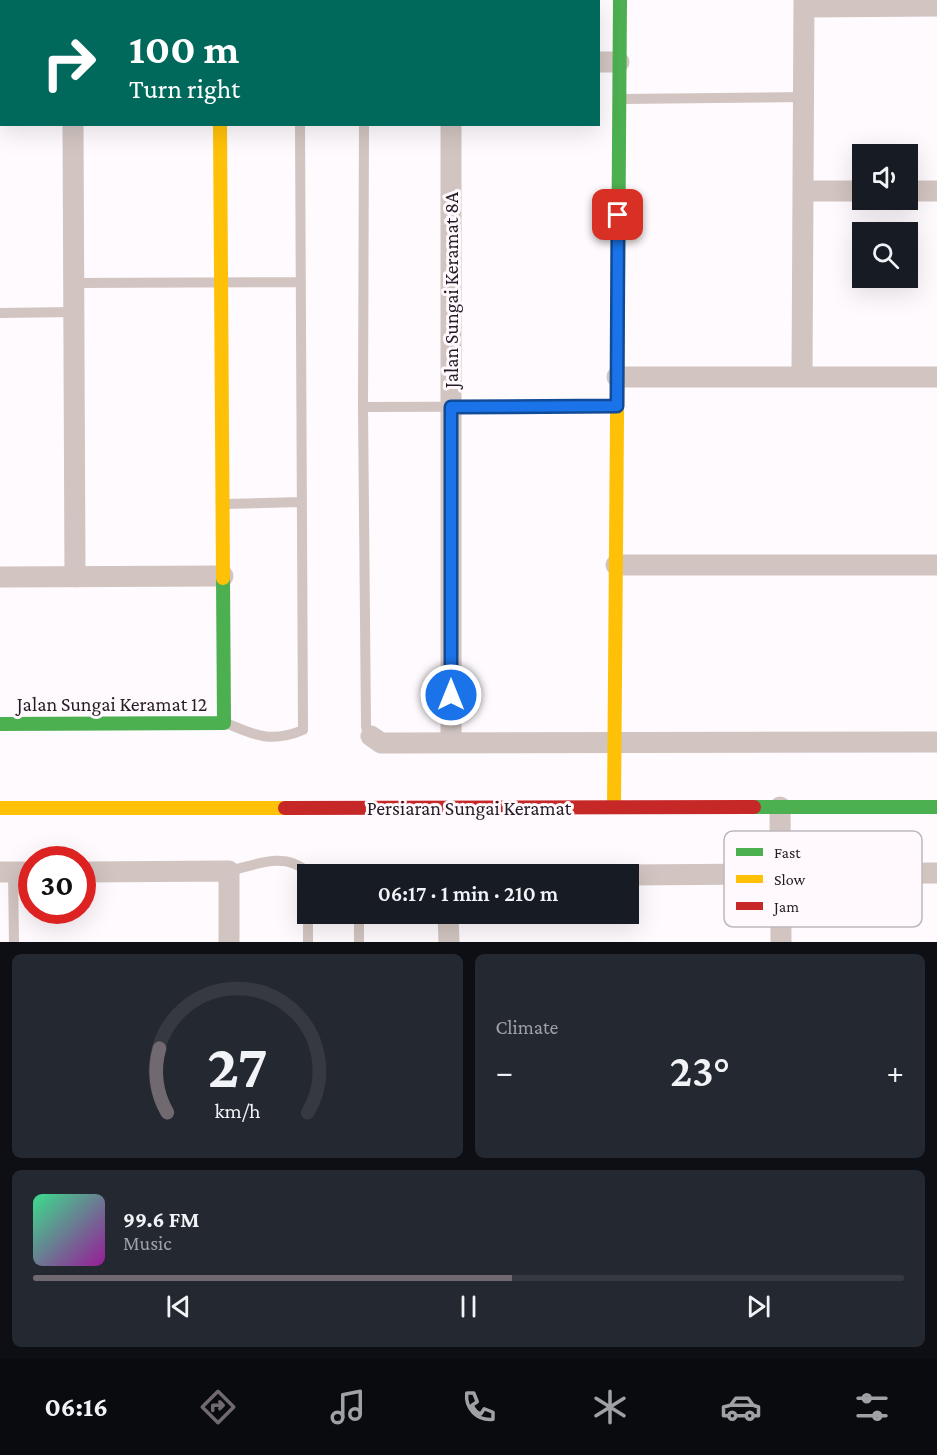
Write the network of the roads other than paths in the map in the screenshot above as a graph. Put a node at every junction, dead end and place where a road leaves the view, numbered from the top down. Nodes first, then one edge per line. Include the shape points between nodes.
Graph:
1 (620, 0) edge
2 (804, 3) edge
3 (937, 6) edge
4 (609, 62) edge
5 (804, 97) junction
6 (619, 99) junction
7 (73, 126) edge
8 (220, 126) edge
9 (300, 126) edge
10 (364, 126) edge
11 (451, 126) edge
12 (803, 191) junction
13 (852, 191) edge
14 (918, 191) edge
15 (937, 191) edge
16 (221, 282) junction
17 (301, 282) junction
18 (74, 283) junction
19 (74, 312) junction
20 (0, 313) edge
21 (802, 377) junction
22 (937, 377) edge
23 (617, 378) junction
24 (617, 406) junction
25 (363, 407) junction
26 (451, 407) junction
27 (302, 502) junction
28 (222, 504) junction
29 (616, 565) junction
30 (937, 565) edge
31 (223, 576) junction
32 (0, 577) edge
33 (75, 577) junction
34 (224, 723) junction
35 (0, 724) edge
36 (371, 736) joint
37 (937, 742) edge
38 (451, 743) junction
39 (615, 743) junction
40 (614, 807) junction
41 (780, 807) junction
42 (937, 807) edge
43 (0, 808) edge
44 (780, 831) edge
45 (298, 864) edge
46 (229, 871) junction
47 (15, 872) edge
48 (96, 872) edge
49 (724, 874) edge
50 (639, 875) edge
51 (308, 924) edge
52 (359, 924) edge
53 (448, 924) edge
54 (14, 942) edge
55 (229, 942) edge
56 (308, 942) edge
57 (359, 942) edge
58 (449, 942) edge

1 - 4 street
2 - 3 street
2 - 5 street
4 - 6 street
5 - 6 lane
5 - 12 street
6 - 23 street
7 - 18 street
8 - 16 street
9 - 17 lane
10 - 25 lane
11 - 26 street, Jalan Sungai Keramat 8A
12 - 13 street
12 - 21 street
14 - 15 street
16 - 17 lane
16 - 18 lane
16 - 28 street
17 - 27 lane
18 - 19 street
19 - 20 lane
19 - 33 street
21 - 22 street
21 - 23 street
23 - 24 street
24 - 26 lane
24 - 29 street
25 - 26 lane
25 - 36 lane via 366,727
26 - 38 street, Jalan Sungai Keramat 8A
27 - 28 lane
27 - 34 lane via 303,730 279,738 259,736
28 - 31 street
29 - 30 street
29 - 39 street
31 - 33 street
31 - 34 street
32 - 33 street
34 - 35 street, Jalan Sungai Keramat 12
36 - 38 street via 381,742
37 - 39 street
38 - 39 street
39 - 40 street
40 - 41 street, Persiaran Sungai Keramat
40 - 43 street, Persiaran Sungai Keramat
41 - 42 street, Persiaran Sungai Keramat
41 - 44 street
45 - 46 lane via 271,861
46 - 48 street
46 - 55 street
47 - 54 lane
49 - 50 street
51 - 56 lane
52 - 57 lane
53 - 58 street

